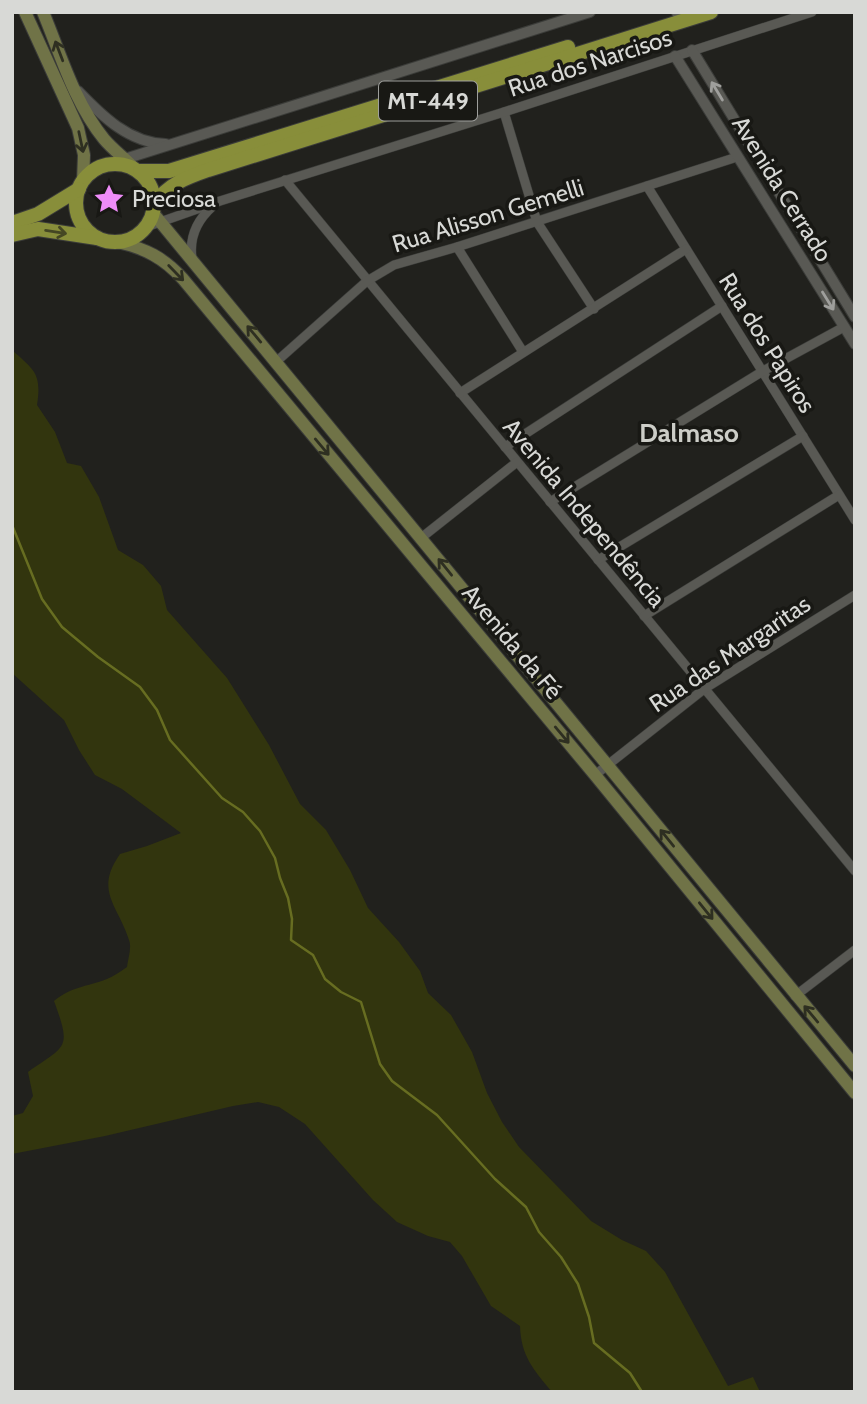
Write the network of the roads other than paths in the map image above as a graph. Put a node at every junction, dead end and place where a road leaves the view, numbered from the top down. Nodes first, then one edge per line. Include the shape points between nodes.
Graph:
1 (25, 12) edge
2 (43, 12) edge
3 (590, 12) edge
4 (711, 12) edge
5 (812, 12) edge
6 (678, 13) edge
7 (692, 50) junction
8 (675, 56) junction
9 (73, 86) junction
10 (503, 112) junction
11 (176, 142) junction
12 (737, 156) junction
13 (128, 166) junction
14 (285, 180) junction
15 (81, 185) junction
16 (647, 186) junction
17 (220, 201) junction
18 (156, 213) junction
19 (537, 222) junction
20 (12, 223) edge
21 (12, 235) edge
22 (99, 239) junction
23 (117, 242) junction
24 (457, 247) junction
25 (686, 249) junction
26 (193, 261) junction
27 (367, 281) junction
28 (722, 306) junction
29 (594, 309) junction
30 (855, 317) edge
31 (844, 327) junction
32 (855, 344) edge
33 (523, 352) junction
34 (277, 361) junction
35 (763, 372) junction
36 (460, 393) junction
37 (803, 436) junction
38 (505, 447) junction
39 (517, 462) junction
40 (839, 495) junction
41 (550, 502) junction
42 (855, 520) edge
43 (421, 538) junction
44 (598, 560) junction
45 (855, 595) edge
46 (644, 616) junction
47 (704, 689) junction
48 (607, 765) junction
49 (595, 775) junction
50 (855, 871) edge
51 (855, 950) edge
52 (795, 996) junction
53 (855, 1066) edge
54 (855, 1093) edge

1 -> 15 main road via 78,128 84,155
9 -> 2 main road
3 - 11 street
4 - 18 main road, MT-449 via 180,180 169,187
5 - 7 street, Rua dos Narcisos
6 - 13 main road, MT-449 via 169,171
7 - 8 street, Rua dos Narcisos
30 -> 7 street, Avenida Cerrado
8 - 10 street, Rua dos Narcisos
8 - 12 street, Avenida Cerrado
9 - 11 street via 131,135 155,143
9 - 13 main road via 104,139
10 - 14 street, Rua dos Narcisos
10 - 19 street
11 - 13 street
12 - 16 street, Rua Alisson Gemelli
12 -> 31 street, Avenida Cerrado
13 - 15 main road, MT-449 via 91,172
13 - 18 main road via 150,185
14 - 17 street, Rua dos Narcisos
14 - 27 street, Avenida Independência
15 - 20 main road, MT-449 via 37,214
15 - 22 main road via 76,207 79,218
16 - 19 street, Rua Alisson Gemelli
16 - 25 street, Rua dos Papiros
17 - 18 street, Rua dos Narcisos
17 - 26 street, Rua dos Narcisos via 196,226 191,243
18 - 23 main road, MT-449 via 146,228
18 - 26 main road, Avenida da Fé
19 - 24 street, Rua Alisson Gemelli
19 - 29 street
21 -> 22 main road via 38,229
22 - 23 main road
23 -> 49 main road, Avenida da Fé via 148,251 178,273
24 - 27 street, Rua Alisson Gemelli via 400,263
24 - 33 street
25 - 28 street, Rua dos Papiros
25 - 29 street
34 -> 26 main road, Avenida da Fé
27 - 34 street, Rua Alisson Gemelli
27 - 36 street, Avenida Independência
28 - 35 street, Rua dos Papiros
28 - 38 street
29 - 33 street
31 - 32 street, Avenida Cerrado
31 - 35 street
33 - 36 street
34 - 43 main road, Avenida da Fé
35 - 37 street, Rua dos Papiros
35 - 41 street
36 - 38 street, Avenida Independência
37 - 40 street, Rua dos Papiros
37 - 44 street
38 - 39 street, Avenida Independência
39 - 41 street, Avenida Independência
39 - 43 street
40 - 42 street, Rua dos Papiros
40 - 46 street
41 - 44 street, Avenida Independência
48 -> 43 main road, Avenida da Fé
44 - 46 street, Avenida Independência
45 - 47 street, Rua das Margaritas
46 - 47 street, Avenida Independência
47 - 48 street, Rua das Margaritas
47 - 50 street, Avenida Independência
48 - 49 street, Rua das Margaritas
52 -> 48 main road, Avenida da Fé
49 -> 54 main road, Avenida da Fé
51 - 52 street
53 -> 52 main road, Avenida da Fé

